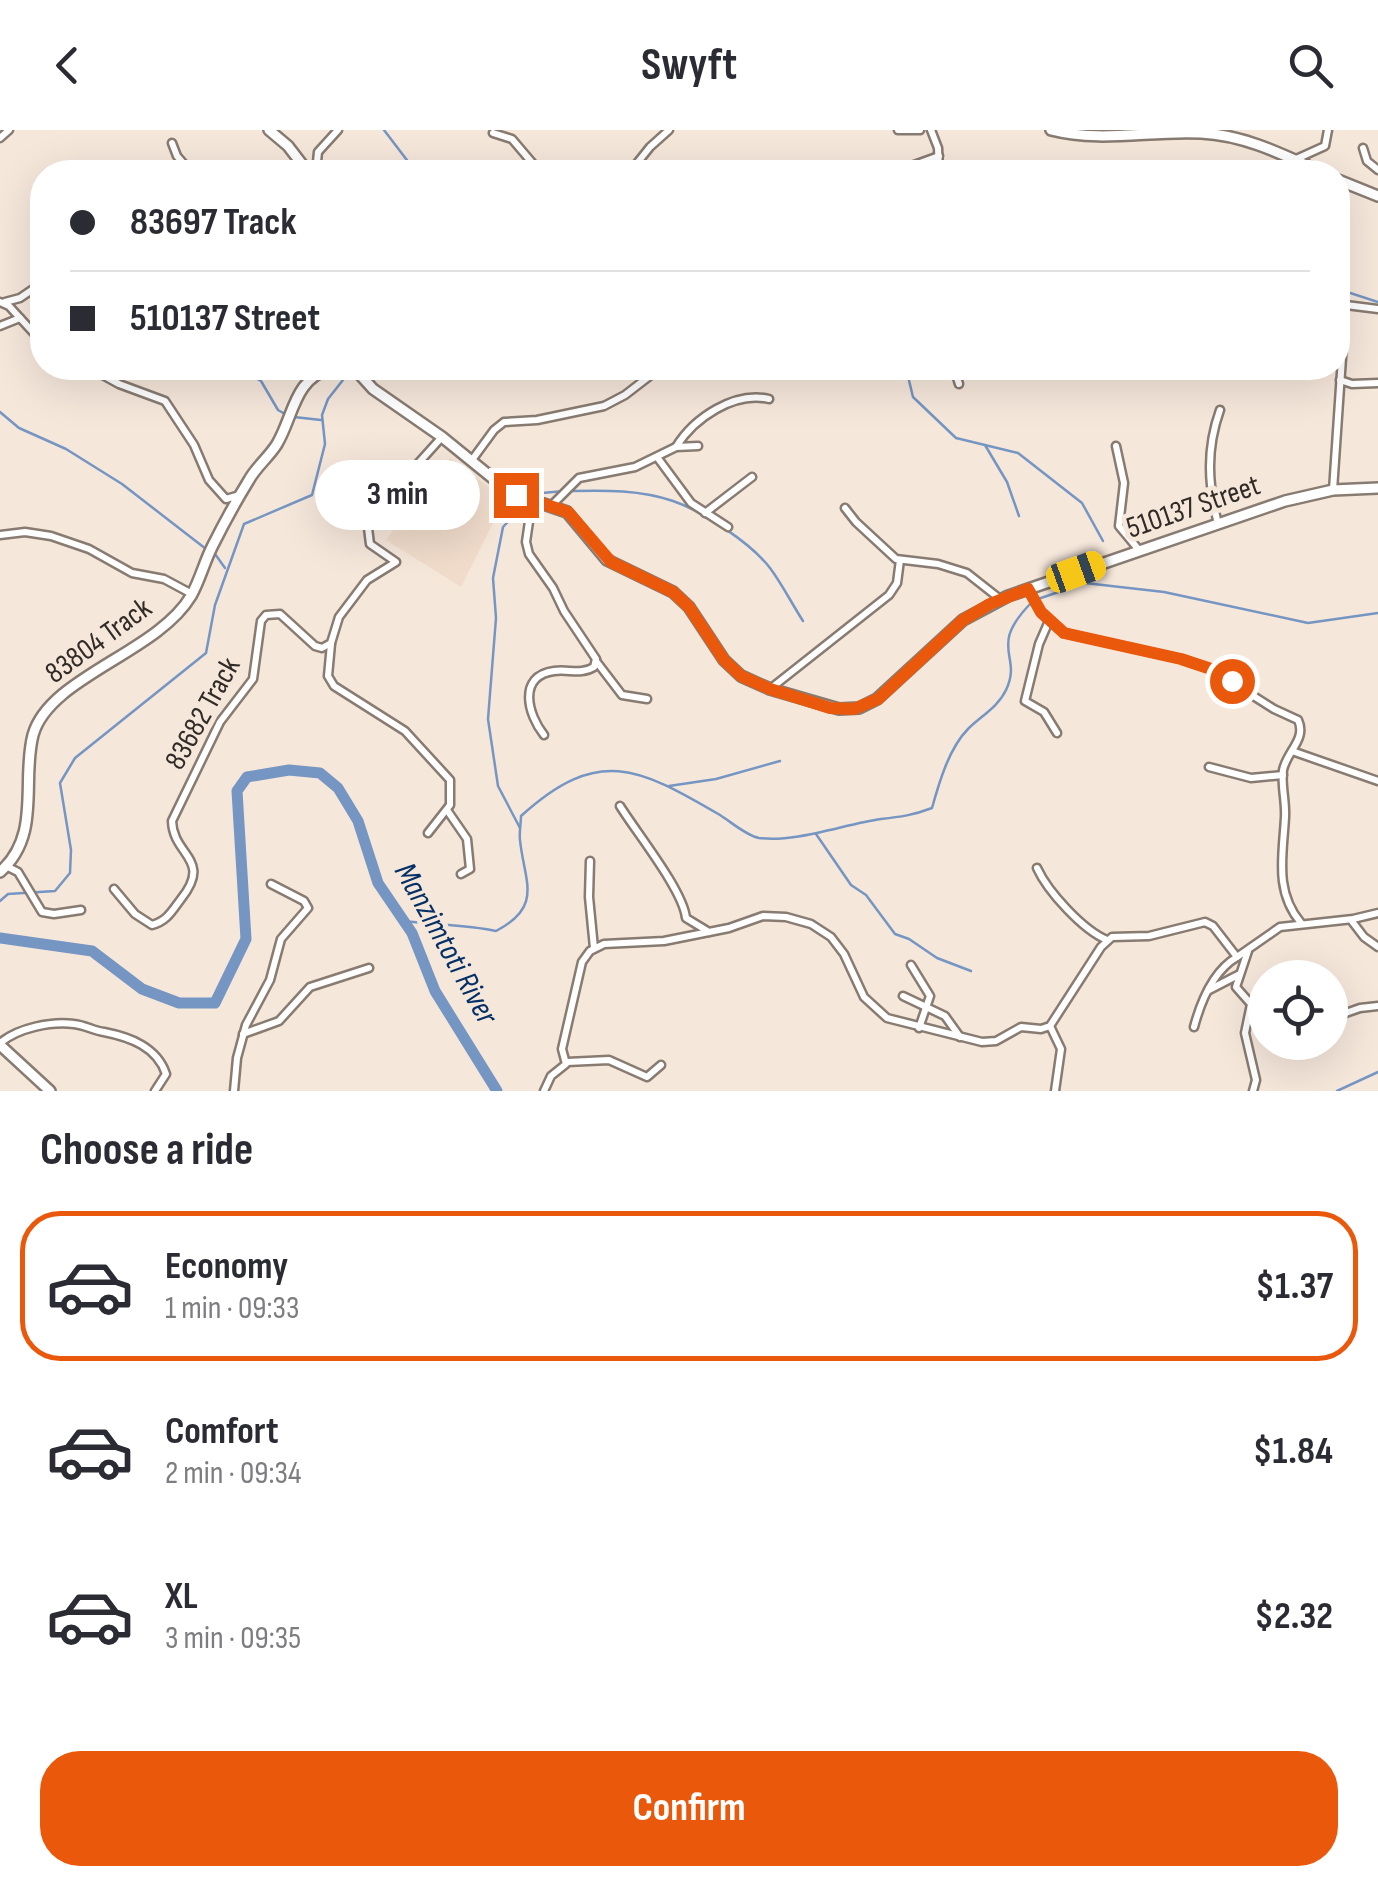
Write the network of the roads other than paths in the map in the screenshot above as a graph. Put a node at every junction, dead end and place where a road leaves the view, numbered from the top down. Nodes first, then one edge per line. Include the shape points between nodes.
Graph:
1 (9, 130) edge
2 (269, 130) edge
3 (338, 130) edge
4 (669, 130) edge
5 (898, 130) edge
6 (920, 130) edge
7 (932, 130) edge
8 (1052, 130) edge
9 (1328, 130) edge
10 (492, 133) dead end
11 (1228, 133) edge
12 (0, 138) edge
13 (172, 143) dead end
14 (1364, 148) dead end
15 (938, 156) junction
16 (180, 160) edge
17 (299, 160) edge
18 (317, 160) edge
19 (530, 160) edge
20 (640, 160) edge
21 (927, 160) edge
22 (938, 160) edge
23 (1294, 160) joint
24 (1378, 170) edge
25 (1350, 185) edge
26 (1378, 196) edge
27 (30, 292) edge
28 (2, 302) edge
29 (1350, 306) edge
30 (1378, 309) edge
31 (20, 318) junction
32 (0, 326) edge
33 (30, 329) edge
34 (112, 380) edge
35 (311, 380) edge
36 (365, 380) edge
37 (644, 380) edge
38 (958, 380) edge
39 (1340, 380) joint
40 (1378, 383) edge
41 (959, 384) dead end
42 (769, 399) dead end
43 (1220, 410) dead end
44 (442, 437) junction
45 (698, 446) dead end
46 (1116, 446) dead end
47 (676, 448) junction
48 (657, 456) junction
49 (472, 460) junction
50 (752, 477) dead end
51 (1378, 488) edge
52 (1333, 490) junction
53 (241, 495) junction
54 (226, 499) junction
55 (532, 501) junction
56 (552, 505) junction
57 (845, 508) dead end
58 (705, 513) junction
59 (232, 514) junction
60 (1218, 524) junction
61 (728, 527) dead end
62 (0, 535) edge
63 (1139, 550) junction
64 (900, 560) junction
65 (1028, 589) junction
66 (192, 594) junction
67 (1000, 600) junction
68 (1048, 621) junction
69 (331, 643) junction
70 (596, 661) junction
71 (770, 689) junction
72 (647, 699) dead end
73 (1057, 733) dead end
74 (544, 735) dead end
75 (1292, 750) junction
76 (1208, 767) dead end
77 (1283, 775) junction
78 (1378, 781) edge
79 (620, 806) dead end
80 (447, 810) junction
81 (428, 832) dead end
82 (590, 861) dead end
83 (1037, 868) dead end
84 (3, 869) edge
85 (461, 874) dead end
86 (271, 884) dead end
87 (114, 889) dead end
88 (81, 910) dead end
89 (1378, 913) edge
90 (1350, 920) junction
91 (1302, 924) junction
92 (709, 932) junction
93 (1107, 940) junction
94 (594, 948) junction
95 (1378, 948) edge
96 (1249, 950) junction
97 (1237, 958) junction
98 (911, 965) dead end
99 (369, 968) dead end
100 (1239, 974) junction
101 (1209, 990) junction
102 (904, 996) dead end
103 (928, 1006) junction
104 (1378, 1006) edge
105 (1348, 1012) edge
106 (1050, 1026) junction
107 (1194, 1027) dead end
108 (920, 1028) junction
109 (244, 1034) junction
110 (961, 1038) junction
111 (0, 1044) edge
112 (566, 1062) junction
113 (662, 1065) dead end
114 (50, 1091) edge
115 (156, 1091) edge
116 (234, 1091) edge
117 (544, 1091) edge
118 (1056, 1091) edge
119 (1253, 1091) edge

1 - 12 street
2 - 17 street
3 - 18 street
4 - 20 street
5 - 6 street
7 - 15 street
8 - 11 street via 1090,137
9 - 23 street via 1325,146
10 - 19 street via 513,140
11 - 23 street
13 - 16 street
14 - 24 street via 1366,161
15 - 21 street
15 - 22 street
25 - 26 street
27 - 28 street
28 - 31 street
29 - 30 street
31 - 32 street
31 - 33 street
34 - 54 street via 165,401
35 - 53 street, 83804 Track
36 - 44 street, 510137 Street
37 - 49 street via 604,406 504,422
38 - 41 street
39 - 40 street
39 - 52 street
42 - 47 street via 750,396 728,404 694,424
43 - 60 street via 1208,472
44 - 49 street, 510137 Street
44 - 69 street via 366,520 370,544 396,562 368,580 339,617
45 - 47 street
46 - 63 street via 1124,484 1119,526
47 - 48 street
48 - 56 street via 626,470 579,478
48 - 58 street
49 - 55 street, 510137 Street
50 - 58 street
51 - 52 street, 510137 Street
52 - 60 street, 510137 Street
53 - 54 street
53 - 59 street, 83804 Track
54 - 59 street
55 - 56 street, 510137 Street
55 - 70 street via 528,551
56 - 71 street, 510137 Street via 572,516 611,562 679,597 730,666
57 - 64 street
58 - 61 street
59 - 66 street, 83804 Track
60 - 63 street, 510137 Street
62 - 66 street via 51,536
63 - 65 street, 510137 Street
64 - 67 street via 967,573
64 - 71 street via 889,595
65 - 67 street, 510137 Street
65 - 68 street
66 - 84 street, 83804 Track via 158,632 54,701 39,720 23,837
67 - 71 street, 510137 Street via 963,620 863,707 830,708
68 - 73 street via 1024,700
68 - 75 street via 1070,635 1218,672 1298,720 1301,735
69 - 80 street via 330,681 440,766 452,787
69 - 87 street, 83682 Track via 315,646 280,614 266,615 253,679 220,722 172,821 193,862 191,886 165,920 152,925
70 - 72 street via 622,694
70 - 74 street via 586,672 548,672 536,680 529,710
75 - 77 street
75 - 78 street
76 - 77 street via 1251,778
77 - 91 street via 1282,876 1288,904
79 - 92 street via 686,918
80 - 81 street
80 - 85 street via 469,844 470,868
82 - 94 street
83 - 93 street via 1075,918
84 - 88 street via 18,872 42,912
86 - 109 street via 308,908 281,939
89 - 90 street
90 - 91 street
90 - 95 street
91 - 96 street via 1278,928
92 - 94 street
92 - 108 street via 756,917 795,919 823,930 844,954 870,1005
93 - 97 street via 1205,922
93 - 106 street
94 - 112 street via 582,962 562,1050
96 - 97 street
96 - 100 street
97 - 101 street via 1220,968
98 - 103 street via 928,991
99 - 109 street via 310,987 279,1021
100 - 101 street
100 - 119 street via 1237,990 1250,1004 1244,1033
101 - 107 street
102 - 103 street
103 - 108 street
103 - 110 street
104 - 105 street
106 - 110 street via 1021,1027 992,1042
106 - 118 street via 1061,1048
108 - 110 street
109 - 116 street
111 - 114 street
111 - 115 street via 13,1033 56,1024 123,1034 164,1068
112 - 113 street via 609,1060 647,1077
112 - 117 street

